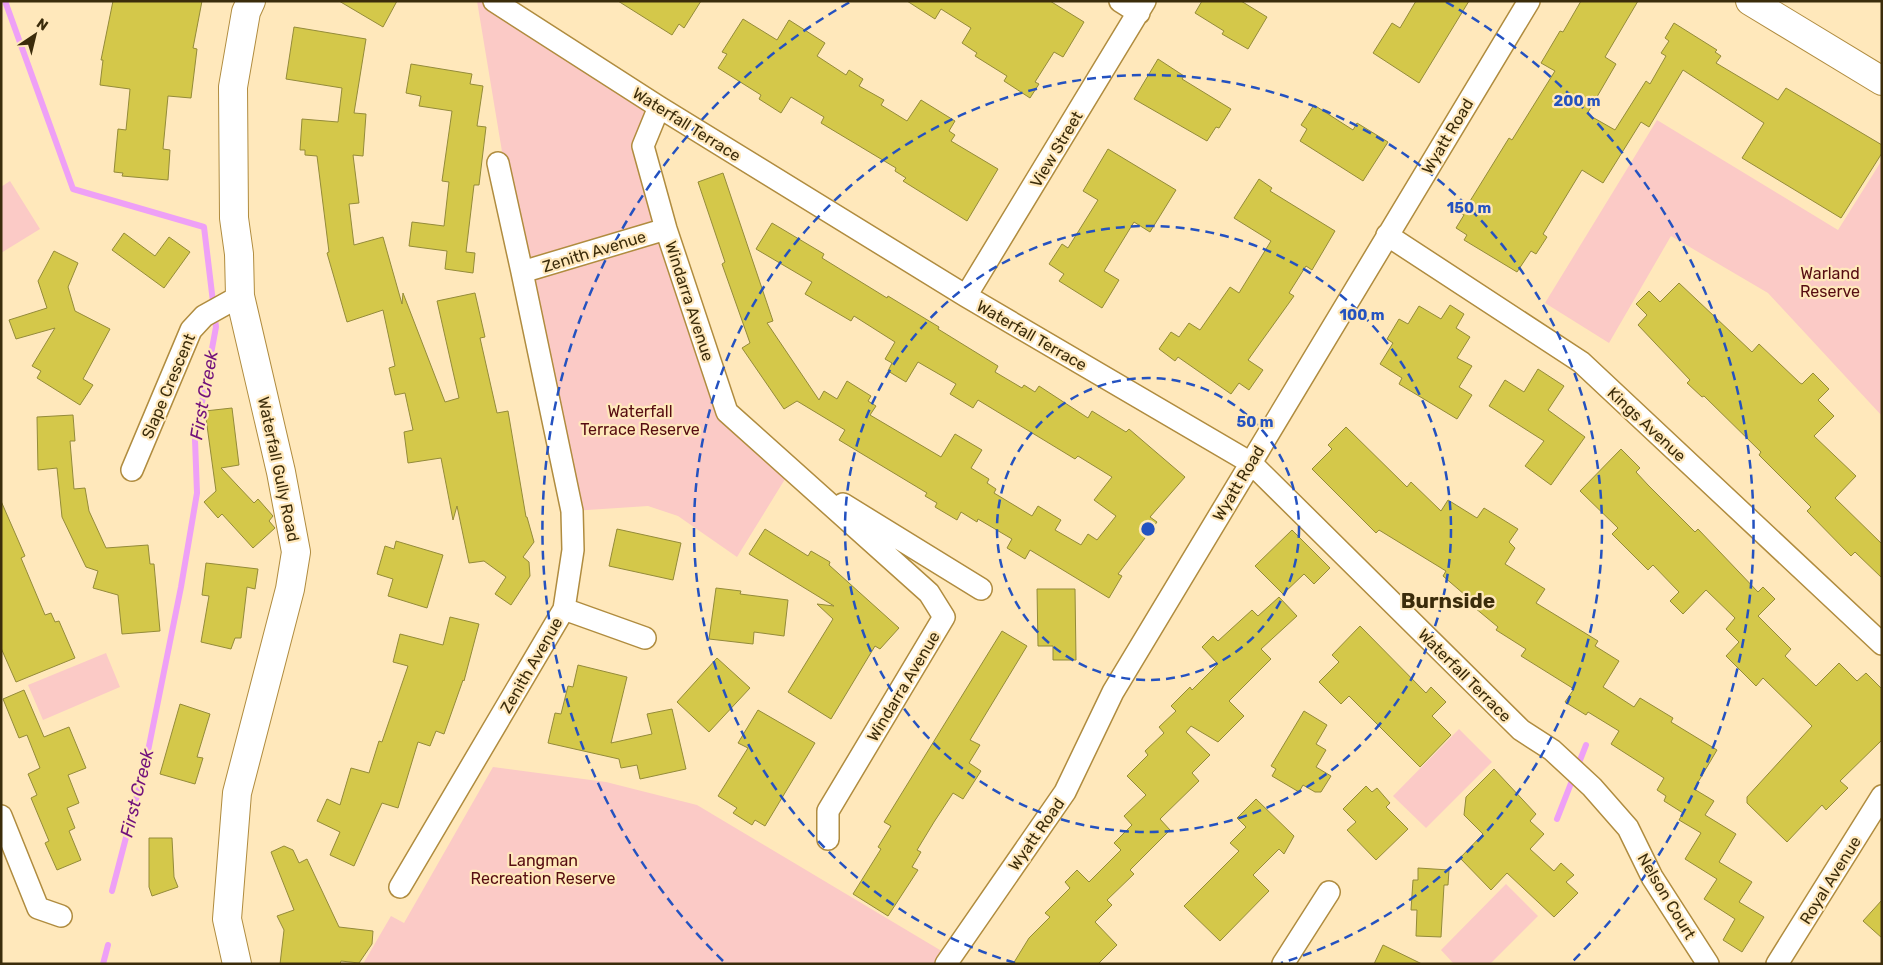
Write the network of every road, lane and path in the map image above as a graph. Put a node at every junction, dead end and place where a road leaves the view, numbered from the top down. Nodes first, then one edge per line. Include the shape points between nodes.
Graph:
1 (251, 1) edge
2 (494, 1) edge
3 (1120, 1) edge
4 (1530, 1) edge
5 (1750, 1) edge
6 (1142, 7) edge
7 (1882, 81) edge
8 (659, 107) junction
9 (498, 163) dead end
10 (666, 229) junction
11 (1387, 235) junction
12 (522, 272) junction
13 (966, 296) junction
14 (231, 300) junction
15 (1250, 463) junction
16 (132, 470) dead end
17 (790, 471) junction
18 (981, 589) dead end
19 (564, 609) junction
20 (645, 638) dead end
21 (1882, 644) edge
22 (1586, 782) joint
23 (1882, 796) edge
24 (1, 816) edge
25 (828, 839) dead end
26 (400, 887) dead end
27 (1329, 892) dead end
28 (61, 916) dead end
29 (237, 964) edge
30 (946, 964) edge
31 (1283, 964) edge
32 (1708, 964) edge
33 (1778, 964) edge

1 - 14 street, Waterfall Gully Road via 246,12 233,87 234,218 239,254
2 - 8 street, Waterfall Terrace
3 - 6 street
4 - 11 street, Wyatt Road
5 - 7 street
6 - 13 street, View Street
8 - 10 street, Windarra Avenue via 643,146
8 - 13 street, Waterfall Terrace
9 - 12 street, Zenith Avenue
10 - 12 street, Zenith Avenue
10 - 17 street, Windarra Avenue via 727,412
11 - 15 street, Wyatt Road
11 - 21 street, Kings Avenue via 1581,362
12 - 19 street, Zenith Avenue via 572,511 573,550
13 - 15 street, Waterfall Terrace
14 - 16 street, Slape Crescent via 204,316 191,330
14 - 29 street, Waterfall Gully Road via 281,472 296,552 290,589 237,793 227,918
15 - 22 street, Waterfall Terrace via 1521,730 1552,750
15 - 30 street, Wyatt Road via 1113,692 1065,792
17 - 18 street, Windarra Avenue
17 - 25 street, Windarra Avenue via 929,593 944,617 828,811
19 - 20 street
19 - 26 street, Zenith Avenue
22 - 32 street, Nelson Court via 1628,828 1652,876
23 - 33 street, Royal Avenue
24 - 28 street via 38,908
27 - 31 street

